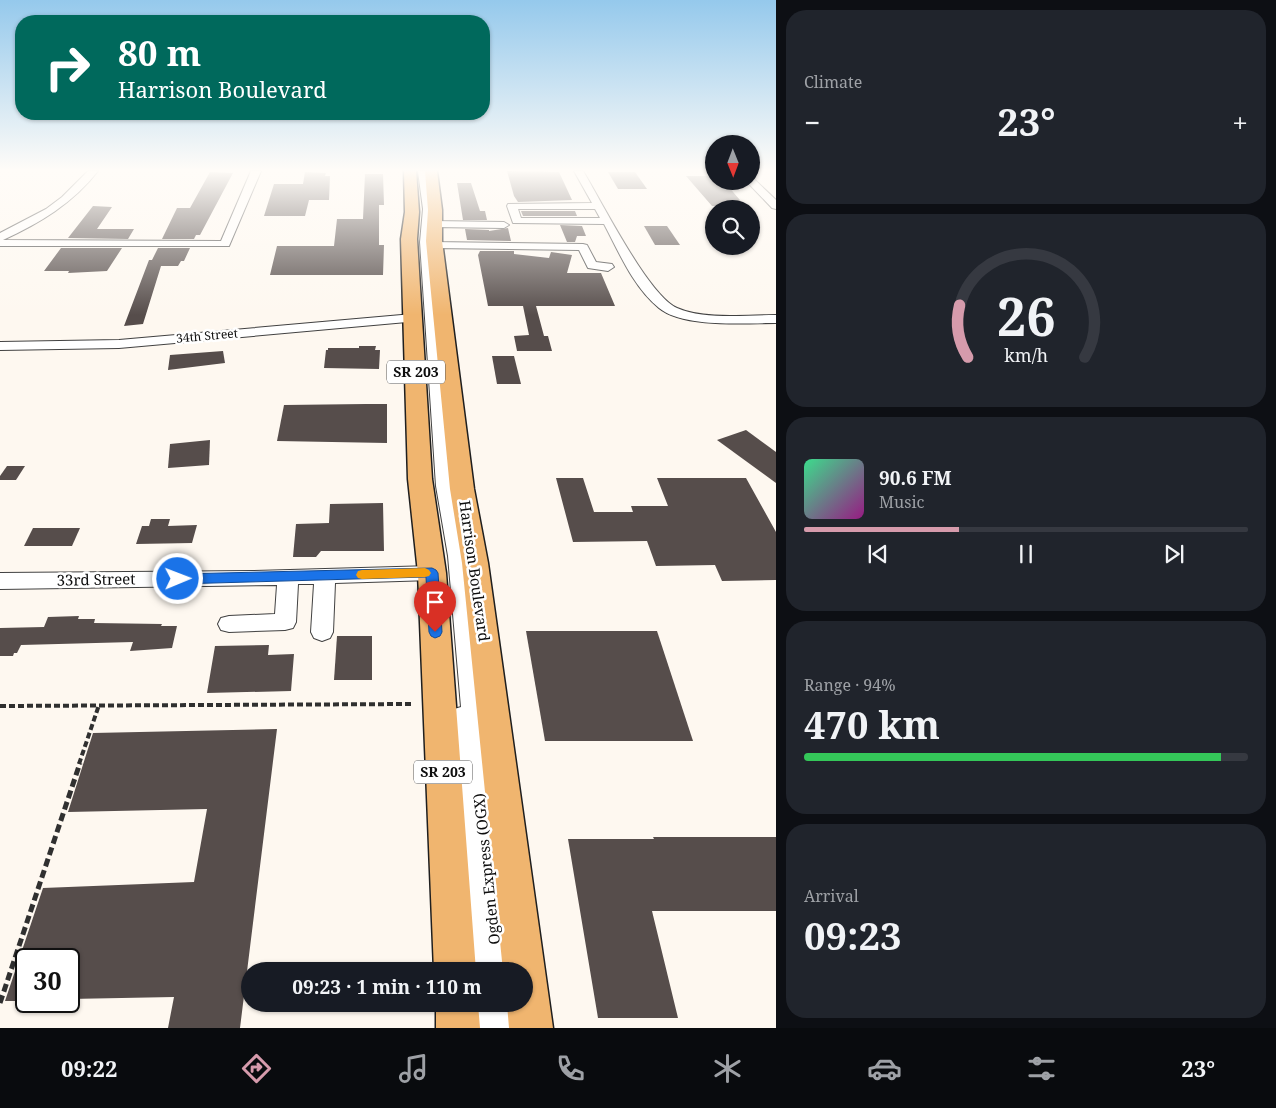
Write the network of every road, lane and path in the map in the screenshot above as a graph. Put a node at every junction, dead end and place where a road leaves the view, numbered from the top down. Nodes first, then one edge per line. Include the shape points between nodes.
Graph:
1 (35, 219) edge
2 (236, 219) edge
3 (411, 219) edge
4 (420, 219) edge
5 (427, 219) edge
6 (434, 219) edge
7 (516, 219) edge
8 (607, 220) joint
9 (504, 225) dead end
10 (435, 235) junction
11 (0, 237) edge
12 (0, 243) edge
13 (608, 267) dead end
14 (413, 318) junction
15 (776, 319) edge
16 (0, 346) edge
17 (432, 573) junction
18 (325, 576) junction
19 (288, 577) junction
20 (0, 581) edge
21 (229, 624) dead end
22 (322, 632) dead end
23 (99, 704) junction
24 (412, 704) dead end
25 (0, 706) edge
26 (454, 962) edge
27 (478, 962) edge
28 (497, 962) edge
29 (523, 962) edge
30 (0, 1003) edge
31 (457, 1012) edge
32 (483, 1012) edge
33 (503, 1012) edge
34 (529, 1012) edge
35 (458, 1028) edge
36 (484, 1028) edge
37 (505, 1028) edge
38 (531, 1028) edge

1 - 11 street
2 - 12 street via 225,244
3 - 14 main road, SR 203 via 409,239
4 - 27 street, Ogden Express (OGX) via 418,240 436,485 450,584
5 - 28 street, Ogden Express (OGX) via 426,242 446,486 458,556
6 - 10 main road, Harrison Boulevard / SR 203
7 - 8 street
8 - 15 street via 641,280 663,305 684,315 714,320
9 - 10 street
10 - 13 street via 583,247 592,265
10 - 29 main road, Harrison Boulevard / SR 203 via 462,489 475,562
14 - 16 street, 34th Street via 118,344
14 - 17 main road, SR 203 via 421,485
17 - 18 street, 33rd Street
17 - 26 main road, SR 203
18 - 19 street, 33rd Street
18 - 22 street
19 - 20 street, 33rd Street
19 - 21 street via 285,622
23 - 24 path
23 - 25 path
23 - 30 path
31 - 35 main road
32 - 36 street
33 - 37 street
34 - 38 main road

